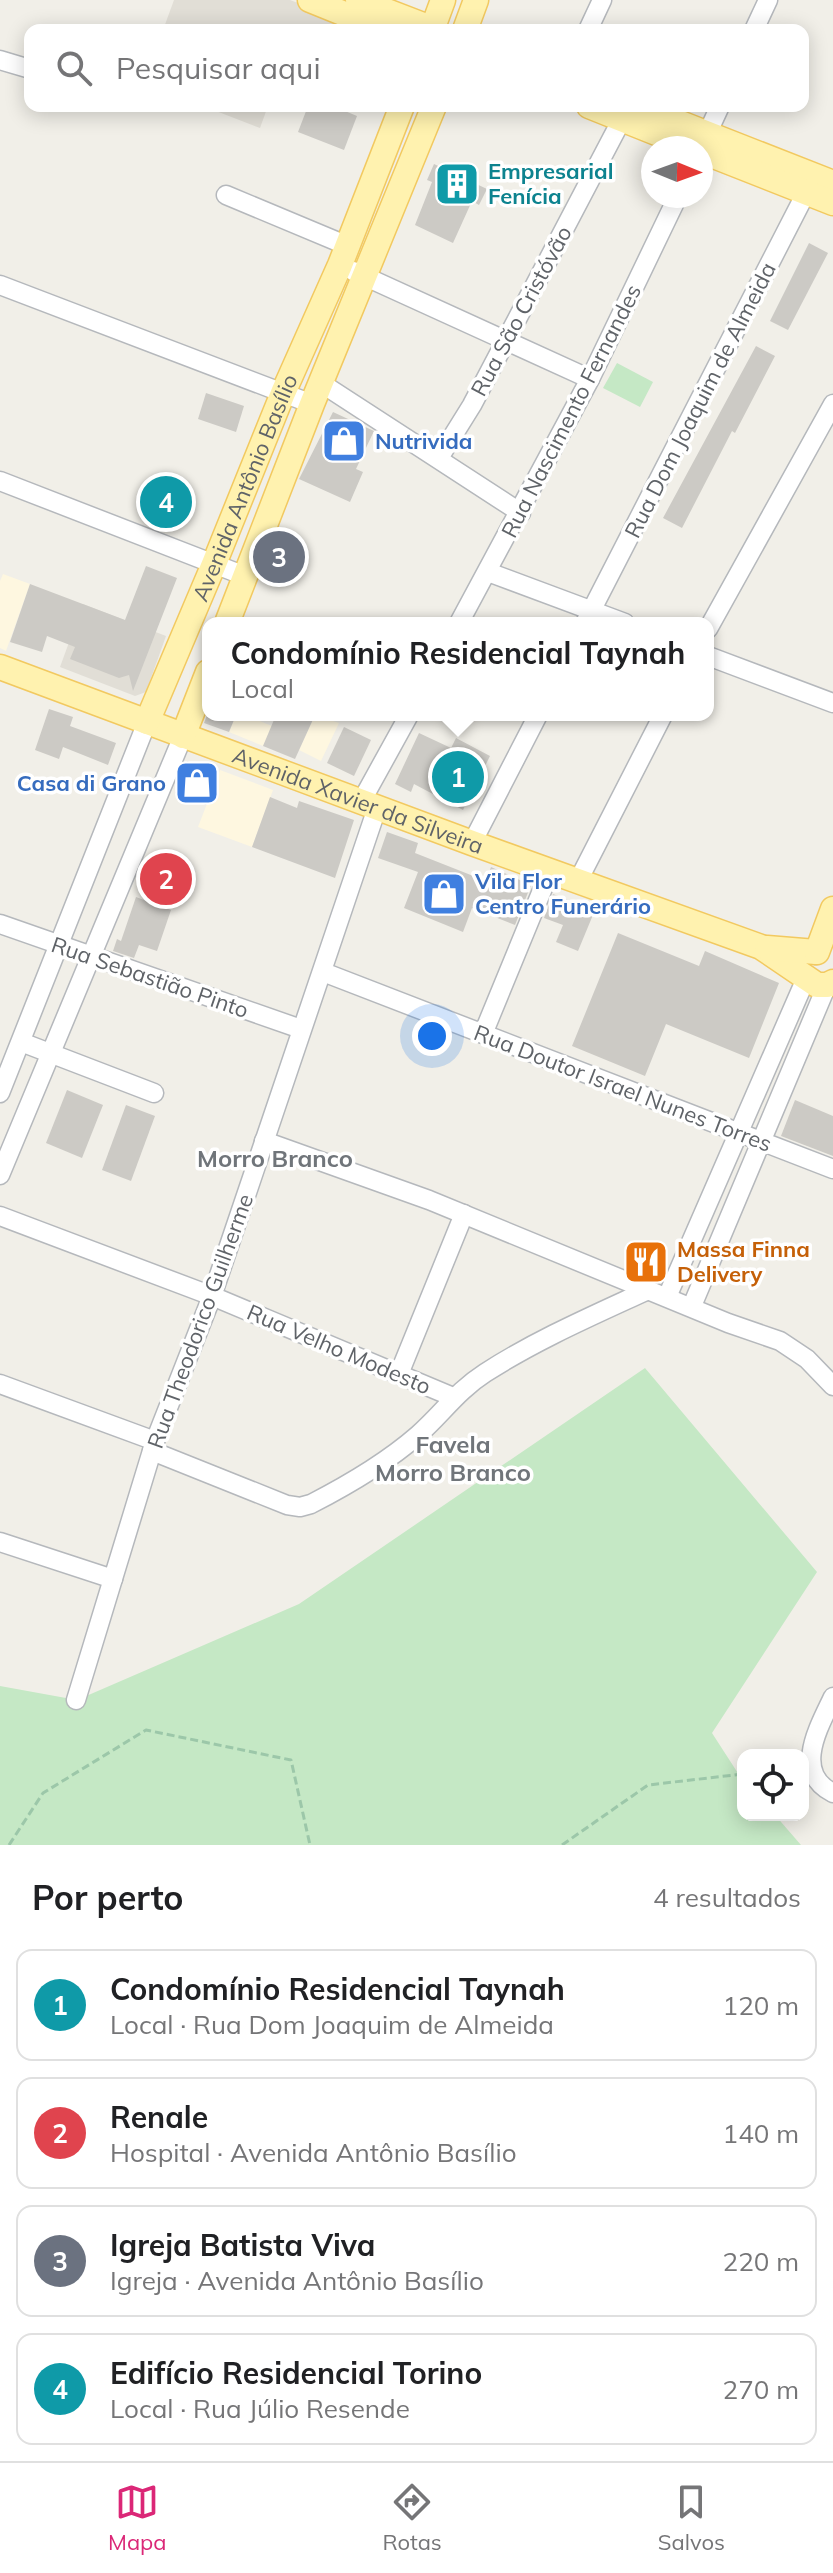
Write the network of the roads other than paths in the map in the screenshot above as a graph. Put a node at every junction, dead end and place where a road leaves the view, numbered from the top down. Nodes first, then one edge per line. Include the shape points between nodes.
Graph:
1 (310, 0) edge
2 (358, 0) edge
3 (443, 0) edge
4 (476, 0) edge
5 (602, 0) edge
6 (768, 0) edge
7 (369, 24) edge
8 (418, 24) edge
9 (435, 24) edge
10 (467, 24) edge
11 (591, 24) edge
12 (757, 24) edge
13 (0, 60) edge
14 (24, 67) edge
15 (400, 112) edge
16 (432, 112) edge
17 (630, 112) edge
18 (717, 112) edge
19 (682, 136) edge
20 (705, 136) edge
21 (713, 149) edge
22 (824, 187) edge
23 (226, 195) dead end
24 (672, 208) edge
25 (344, 255) junction
26 (365, 276) junction
27 (0, 285) edge
28 (505, 339) junction
29 (590, 379) junction
30 (283, 393) junction
31 (316, 394) junction
32 (833, 404) edge
33 (439, 458) junction
34 (0, 481) edge
35 (521, 513) junction
36 (214, 564) junction
37 (488, 572) junction
38 (245, 576) junction
39 (589, 616) edge
40 (229, 617) edge
41 (462, 617) edge
42 (714, 618) edge
43 (714, 658) edge
44 (0, 667) edge
45 (202, 687) edge
46 (833, 703) edge
47 (406, 721) edge
48 (535, 721) edge
49 (660, 721) edge
50 (147, 722) junction
51 (183, 736) junction
52 (369, 805) junction
53 (472, 843) junction
54 (550, 871) junction
55 (578, 881) junction
56 (833, 909) edge
57 (0, 924) edge
58 (60, 945) junction
59 (761, 947) junction
60 (822, 953) edge
61 (89, 956) junction
62 (323, 972) junction
63 (822, 982) edge
64 (301, 1029) junction
65 (483, 1034) junction
66 (21, 1042) junction
67 (52, 1054) junction
68 (0, 1093) edge
69 (154, 1093) dead end
70 (738, 1132) junction
71 (264, 1141) junction
72 (762, 1141) junction
73 (833, 1169) edge
74 (0, 1175) edge
75 (464, 1214) junction
76 (0, 1216) edge
77 (648, 1290) junction
78 (212, 1296) junction
79 (667, 1297) junction
80 (692, 1306) junction
81 (399, 1374) junction
82 (0, 1384) edge
83 (833, 1386) edge
84 (453, 1397) junction
85 (154, 1446) junction
86 (0, 1542) edge
87 (113, 1579) junction
88 (833, 1697) edge
89 (76, 1700) dead end
90 (833, 1793) edge

1 - 7 main road
2 - 8 main road
3 - 9 main road
4 - 10 main road
5 - 11 street
6 - 12 street
13 - 14 street
15 - 25 main road, Avenida Antônio Basílio
16 - 26 main road, Avenida Antônio Basílio
17 - 19 main road
17 - 28 street, Rua São Cristóvão
18 - 20 street
21 - 22 main road
22 - 39 street, Rua Dom Joaquim de Almeida
23 - 25 street
24 - 29 street, Rua Nascimento Fernandes
25 - 26 street
25 - 30 main road, Avenida Antônio Basílio
26 - 28 street
26 - 31 main road, Avenida Antônio Basílio
27 - 30 street
28 - 29 street
28 - 33 street, Rua São Cristóvão
29 - 35 street, Rua Nascimento Fernandes
30 - 31 street
30 - 36 main road, Avenida Antônio Basílio
31 - 33 street
31 - 38 main road, Avenida Antônio Basílio
32 - 42 street
33 - 35 street
34 - 36 street
35 - 37 street, Rua Nascimento Fernandes
36 - 38 street
36 - 50 main road, Avenida Antônio Basílio
37 - 39 street
37 - 41 street, Rua Nascimento Fernandes
38 - 40 main road, Avenida Antônio Basílio
43 - 46 street
44 - 50 main road, Avenida Xavier da Silveira
45 - 51 main road
47 - 52 street
48 - 53 street
49 - 55 street
50 - 51 main road, Avenida Xavier da Silveira
50 - 58 street, Avenida Antônio Basílio
51 - 52 main road, Avenida Xavier da Silveira
51 - 61 street
52 - 53 main road, Avenida Xavier da Silveira
52 - 62 street, Rua Theodorico Guilherme
53 - 54 main road, Avenida Xavier da Silveira
54 - 55 main road, Avenida Xavier da Silveira
54 - 65 street
55 - 59 main road, Avenida Xavier da Silveira
56 - 60 main road
57 - 58 street, Rua Sebastião Pinto
58 - 61 street, Rua Sebastião Pinto
58 - 66 street, Avenida Antônio Basílio
59 - 60 main road, Avenida Xavier da Silveira
59 - 63 main road, Avenida Xavier da Silveira
60 - 63 main road via 805,965
61 - 64 street, Rua Sebastião Pinto
61 - 67 street
62 - 64 street, Rua Theodorico Guilherme
62 - 65 street, Rua Doutor Israel Nunes Torres
63 - 70 street
63 - 72 street
64 - 71 street, Rua Theodorico Guilherme
65 - 70 street, Rua Doutor Israel Nunes Torres
66 - 67 street
66 - 68 street, Avenida Antônio Basílio
67 - 69 street
67 - 74 street
70 - 72 street, Rua Doutor Israel Nunes Torres
70 - 79 street
71 - 75 street
71 - 78 street, Rua Theodorico Guilherme
72 - 73 street, Rua Doutor Israel Nunes Torres
72 - 80 street
75 - 77 street
75 - 81 street
76 - 78 street, Rua Velho Modesto
77 - 79 street
77 - 84 street via 526,1350
78 - 81 street, Rua Velho Modesto
78 - 85 street, Rua Theodorico Guilherme
79 - 80 street
80 - 83 street via 794,1348
81 - 84 street, Rua Velho Modesto
82 - 85 street
84 - 85 street via 398,1451 311,1504 281,1503
85 - 87 street, Rua Theodorico Guilherme
86 - 87 street
87 - 89 street, Rua Theodorico Guilherme
88 - 90 street via 810,1765 815,1778

